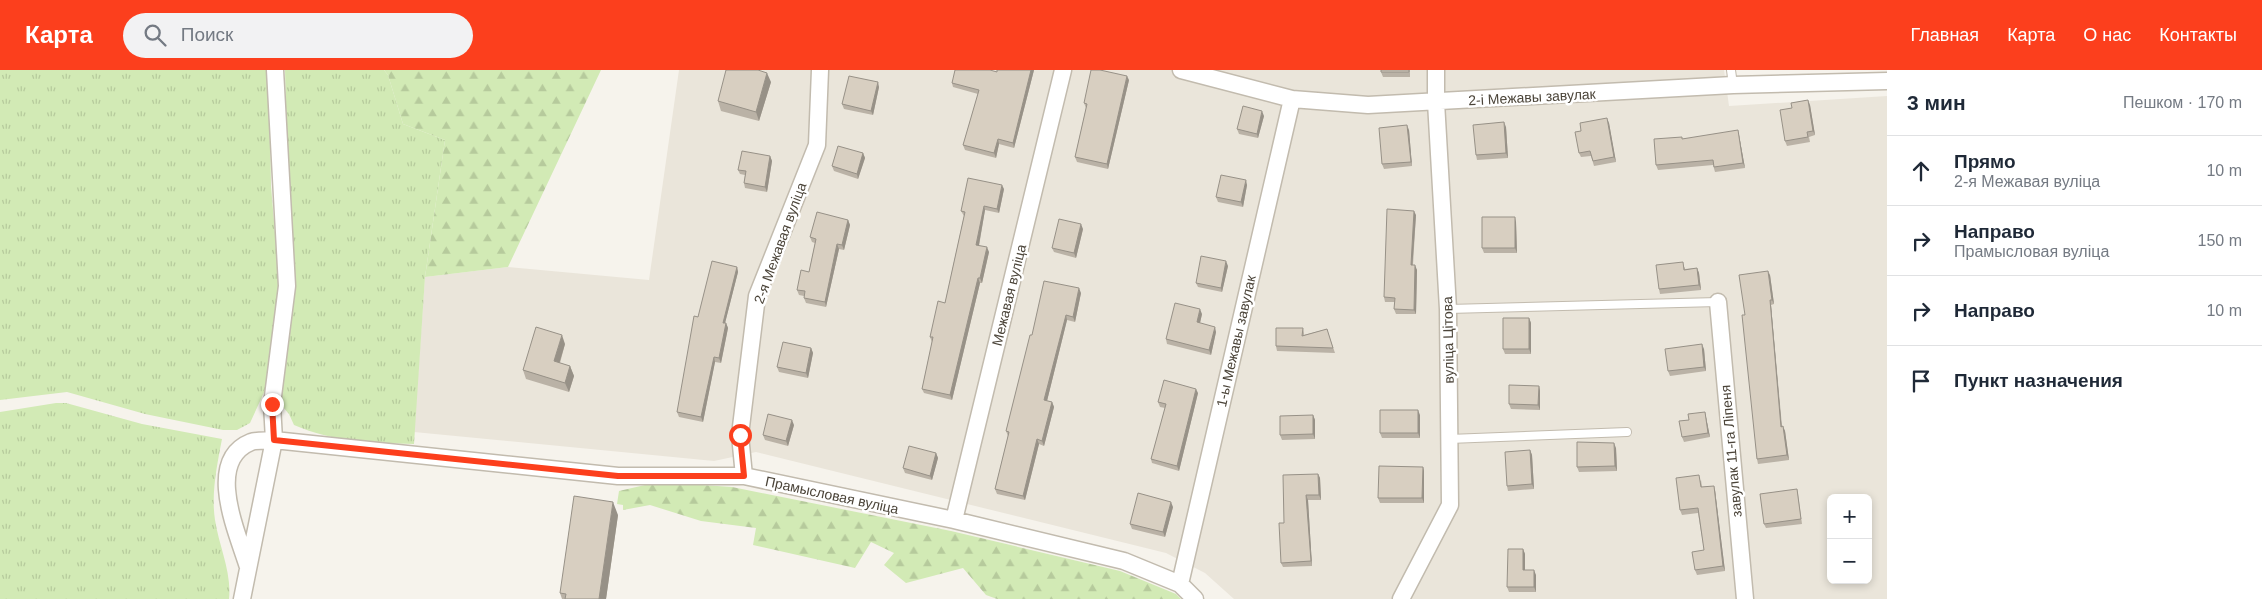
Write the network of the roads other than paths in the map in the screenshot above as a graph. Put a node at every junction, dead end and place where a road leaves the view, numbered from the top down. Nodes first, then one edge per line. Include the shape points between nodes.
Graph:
1 (275, 70) edge
2 (820, 70) edge
3 (1062, 70) edge
4 (1182, 70) edge
5 (1436, 70) edge
6 (1732, 77) edge
7 (1887, 81) edge
8 (1292, 99) junction
9 (1436, 102) junction
10 (1718, 302) joint
11 (1448, 309) junction
12 (1627, 432) dead end
13 (1449, 439) junction
14 (274, 440) junction
15 (744, 476) junction
16 (954, 520) junction
17 (248, 568) junction
18 (1180, 584) junction
19 (242, 599) edge
20 (1195, 599) edge
21 (1401, 599) edge
22 (1745, 599) edge

1 - 14 street via 287,286 272,404
2 - 15 street, 2-я Межавая вуліца via 817,145 757,296 740,435
3 - 16 street, Межавая вуліца
4 - 8 street, 2-і Межавы завулак
5 - 9 street, вуліца Цітова
6 - 7 street, 2-і Межавы завулак
6 - 9 street, 2-і Межавы завулак
8 - 9 street, 2-і Межавы завулак via 1368,105
8 - 18 street, 1-ы Межавы завулак
9 - 11 street, вуліца Цітова
10 - 11 lane
10 - 22 street, завулак 11-га Ліпеня
11 - 13 street, вуліца Цітова
12 - 13 lane
13 - 21 street, вуліца Цітова via 1450,505
14 - 15 street, Прамысловая вуліца via 618,476
14 - 17 street
14 - 17 street, Прамысловая вуліца via 251,442 234,454 226,477 229,505
15 - 16 street, Прамысловая вуліца
16 - 18 street, Прамысловая вуліца via 1124,561
17 - 19 street
18 - 20 street, Прамысловая вуліца

